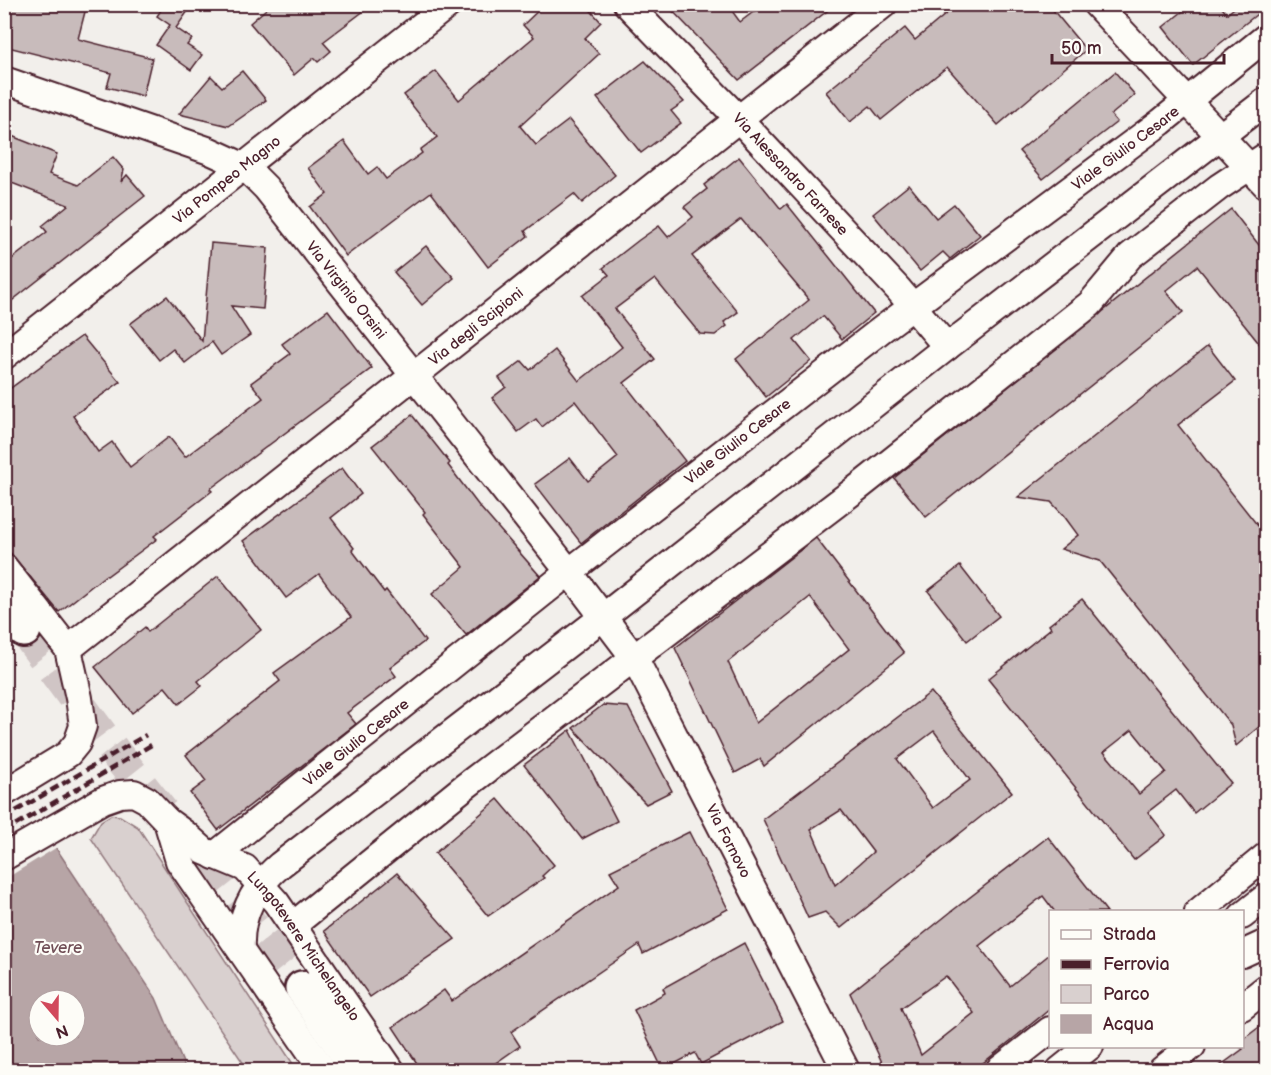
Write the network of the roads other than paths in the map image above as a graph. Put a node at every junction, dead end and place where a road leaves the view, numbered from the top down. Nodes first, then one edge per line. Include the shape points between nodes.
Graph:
1 (449, 4) edge
2 (627, 4) edge
3 (884, 4) edge
4 (1096, 4) edge
5 (1266, 37) edge
6 (4, 80) edge
7 (1188, 101) junction
8 (1266, 102) edge
9 (738, 118) junction
10 (1222, 136) junction
11 (245, 167) junction
12 (1261, 170) edge
13 (913, 306) junction
14 (947, 347) junction
15 (4, 356) edge
16 (413, 376) junction
17 (4, 567) edge
18 (569, 573) junction
19 (603, 617) junction
20 (68, 649) junction
21 (635, 659) junction
22 (4, 794) edge
23 (167, 821) junction
24 (214, 856) junction
25 (1266, 856) edge
26 (4, 857) edge
27 (261, 884) junction
28 (1266, 897) edge
29 (1200, 910) edge
30 (1244, 914) edge
31 (292, 926) junction
32 (1266, 943) edge
33 (241, 950) junction
34 (1244, 953) edge
35 (302, 988) tunnel mouth
36 (1266, 988) edge
37 (1244, 1005) edge
38 (1049, 1031) edge
39 (1089, 1048) edge
40 (1191, 1048) edge
41 (323, 1071) edge
42 (358, 1071) edge
43 (391, 1071) edge
44 (846, 1071) edge
45 (999, 1071) edge
46 (1060, 1071) edge
47 (1162, 1071) edge

1 - 11 street, Via Pompeo Magno
2 - 9 street, Via Alessandro Farnese
3 - 9 street, Via degli Scipioni
4 - 7 street
5 - 7 street, Viale Giulio Cesare
6 - 11 street, Via Virginio Orsini via 210,150
7 - 10 street
7 - 13 street, Viale Giulio Cesare
8 - 10 street
9 - 13 street, Via Alessandro Farnese
9 - 16 street, Via degli Scipioni
10 - 12 street
10 - 14 street
11 - 15 street, Via Pompeo Magno
11 - 16 street, Via Virginio Orsini via 266,188
12 - 21 street via 1219,188 1130,256 1090,304
13 - 14 street, Via Alessandro Farnese
13 - 18 street, Viale Giulio Cesare
14 - 19 street
16 - 18 street, Via Virginio Orsini
16 - 20 street, Via degli Scipioni
17 - 20 street
18 - 19 street, Via Virginio Orsini
18 - 24 street, Viale Giulio Cesare
19 - 21 street, Via Fornovo
19 - 27 street
20 - 22 street via 83,726 77,743 63,759
21 - 31 street via 463,788
21 - 44 street, Via Fornovo
23 - 24 street, Lungotevere Michelangelo
23 - 26 street, Lungotevere Michelangelo via 147,800 134,793 113,796
23 - 33 street, Lungotevere Michelangelo via 179,861
24 - 27 street, Lungotevere Michelangelo via 240,865
25 - 29 street
27 - 31 street, Lungotevere Michelangelo
27 - 33 street via 242,923
28 - 30 street
31 - 43 street, Lungotevere Michelangelo
32 - 34 street
33 - 41 street, Lungotevere Michelangelo
35 - 42 main road, Lungotevere Michelangelo
36 - 37 street
38 - 45 street
39 - 46 street
40 - 47 street

